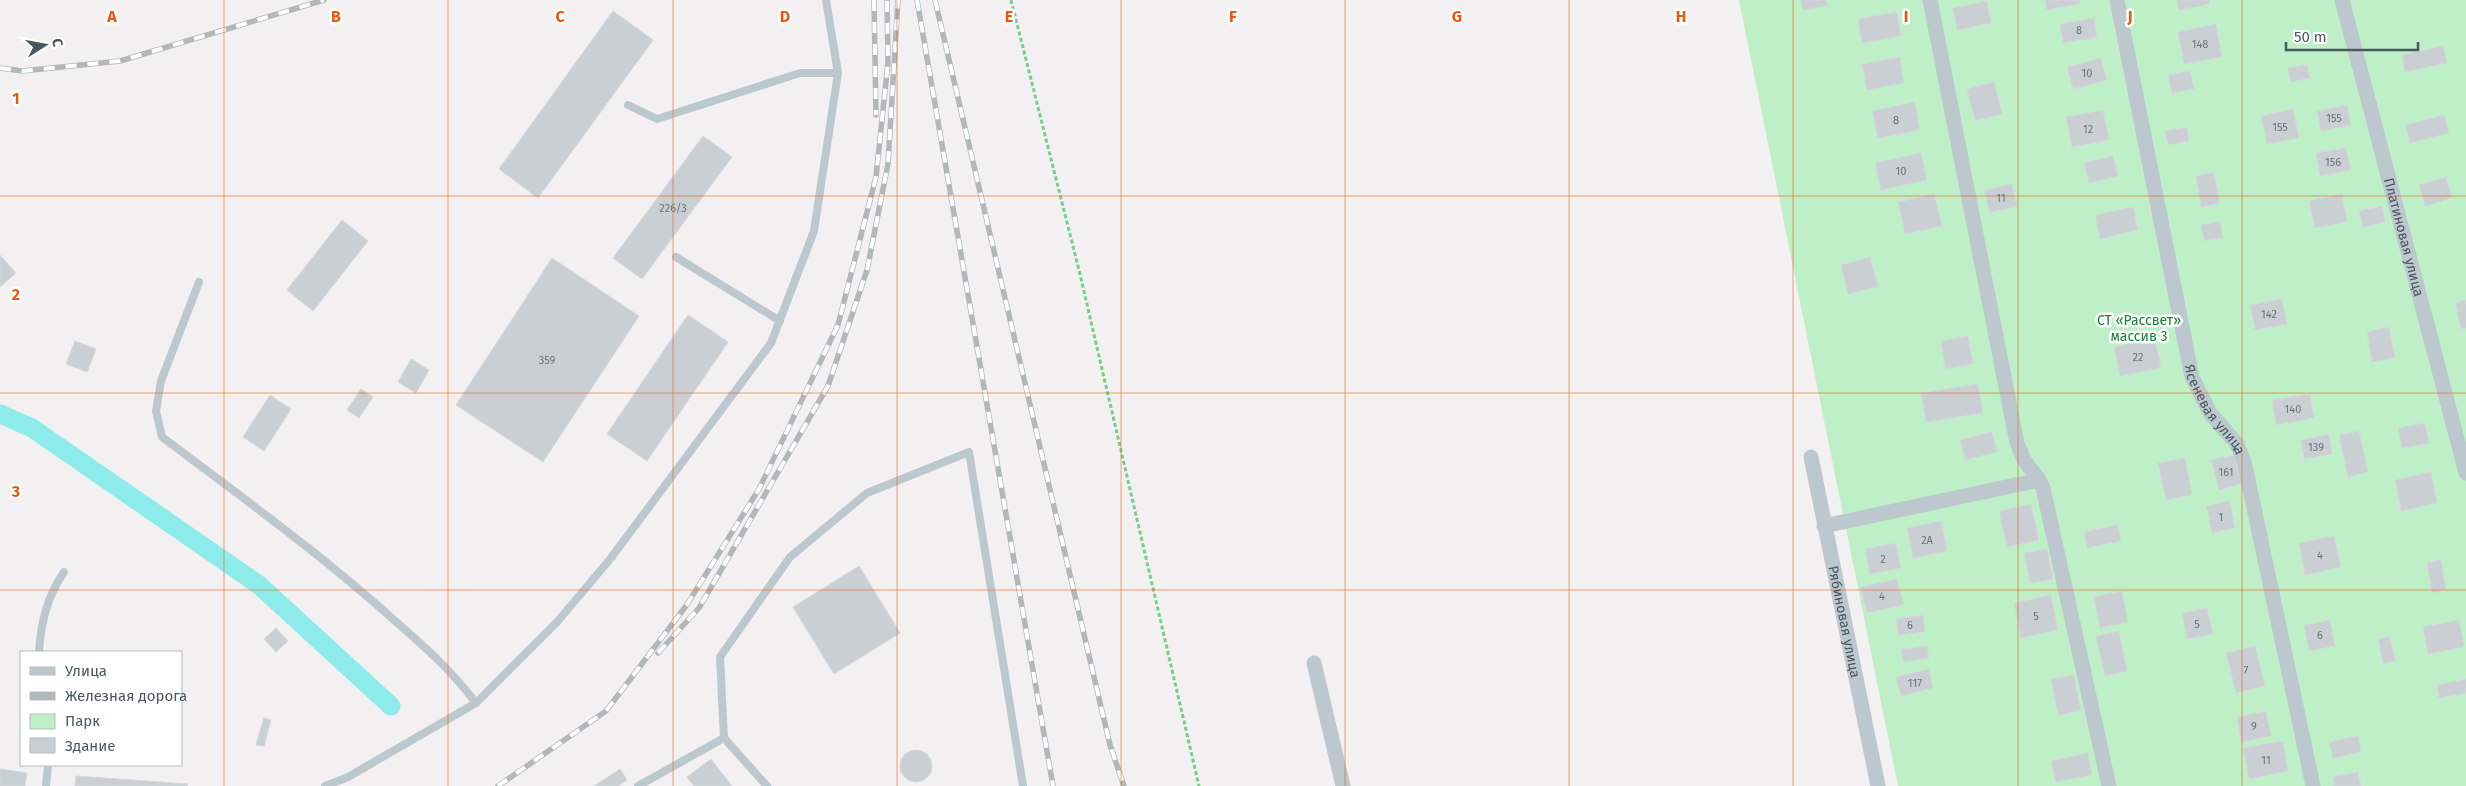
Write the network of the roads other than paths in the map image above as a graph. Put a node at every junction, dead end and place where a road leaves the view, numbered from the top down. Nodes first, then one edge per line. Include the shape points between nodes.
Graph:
1 (826, 0) edge
2 (1930, 0) edge
3 (2117, 0) edge
4 (2342, 0) edge
5 (838, 73) junction
6 (628, 104) dead end
7 (676, 257) dead end
8 (199, 282) dead end
9 (780, 321) junction
10 (1811, 457) dead end
11 (2466, 473) edge
12 (2039, 480) junction
13 (1824, 526) junction
14 (64, 572) dead end
15 (39, 651) edge
16 (1314, 663) dead end
17 (476, 703) junction
18 (724, 738) junction
19 (48, 766) edge
20 (46, 786) edge
21 (325, 786) edge
22 (638, 786) edge
23 (767, 786) edge
24 (1023, 786) edge
25 (1343, 786) edge
26 (1878, 786) edge
27 (2109, 786) edge
28 (2313, 786) edge

1 - 5 lane
2 - 12 street via 2018,443 2024,460
3 - 28 street, Ясеневая улица via 2192,377 2210,413 2237,444 2244,461
4 - 11 street, Платиновая улица
5 - 6 lane via 800,74 657,119
5 - 9 lane via 814,231
7 - 9 lane
8 - 17 lane via 161,381 156,411 162,437 368,596 452,672
9 - 17 lane via 771,344 612,558 557,622
10 - 13 street, Рябиновая улица
12 - 13 street
12 - 27 street
13 - 26 street, Рябиновая улица
14 - 15 lane via 52,590 41,624
16 - 25 street
17 - 21 lane via 348,777
18 - 22 lane
18 - 23 lane
18 - 24 lane via 720,657 790,557 867,493 969,452
19 - 20 lane

